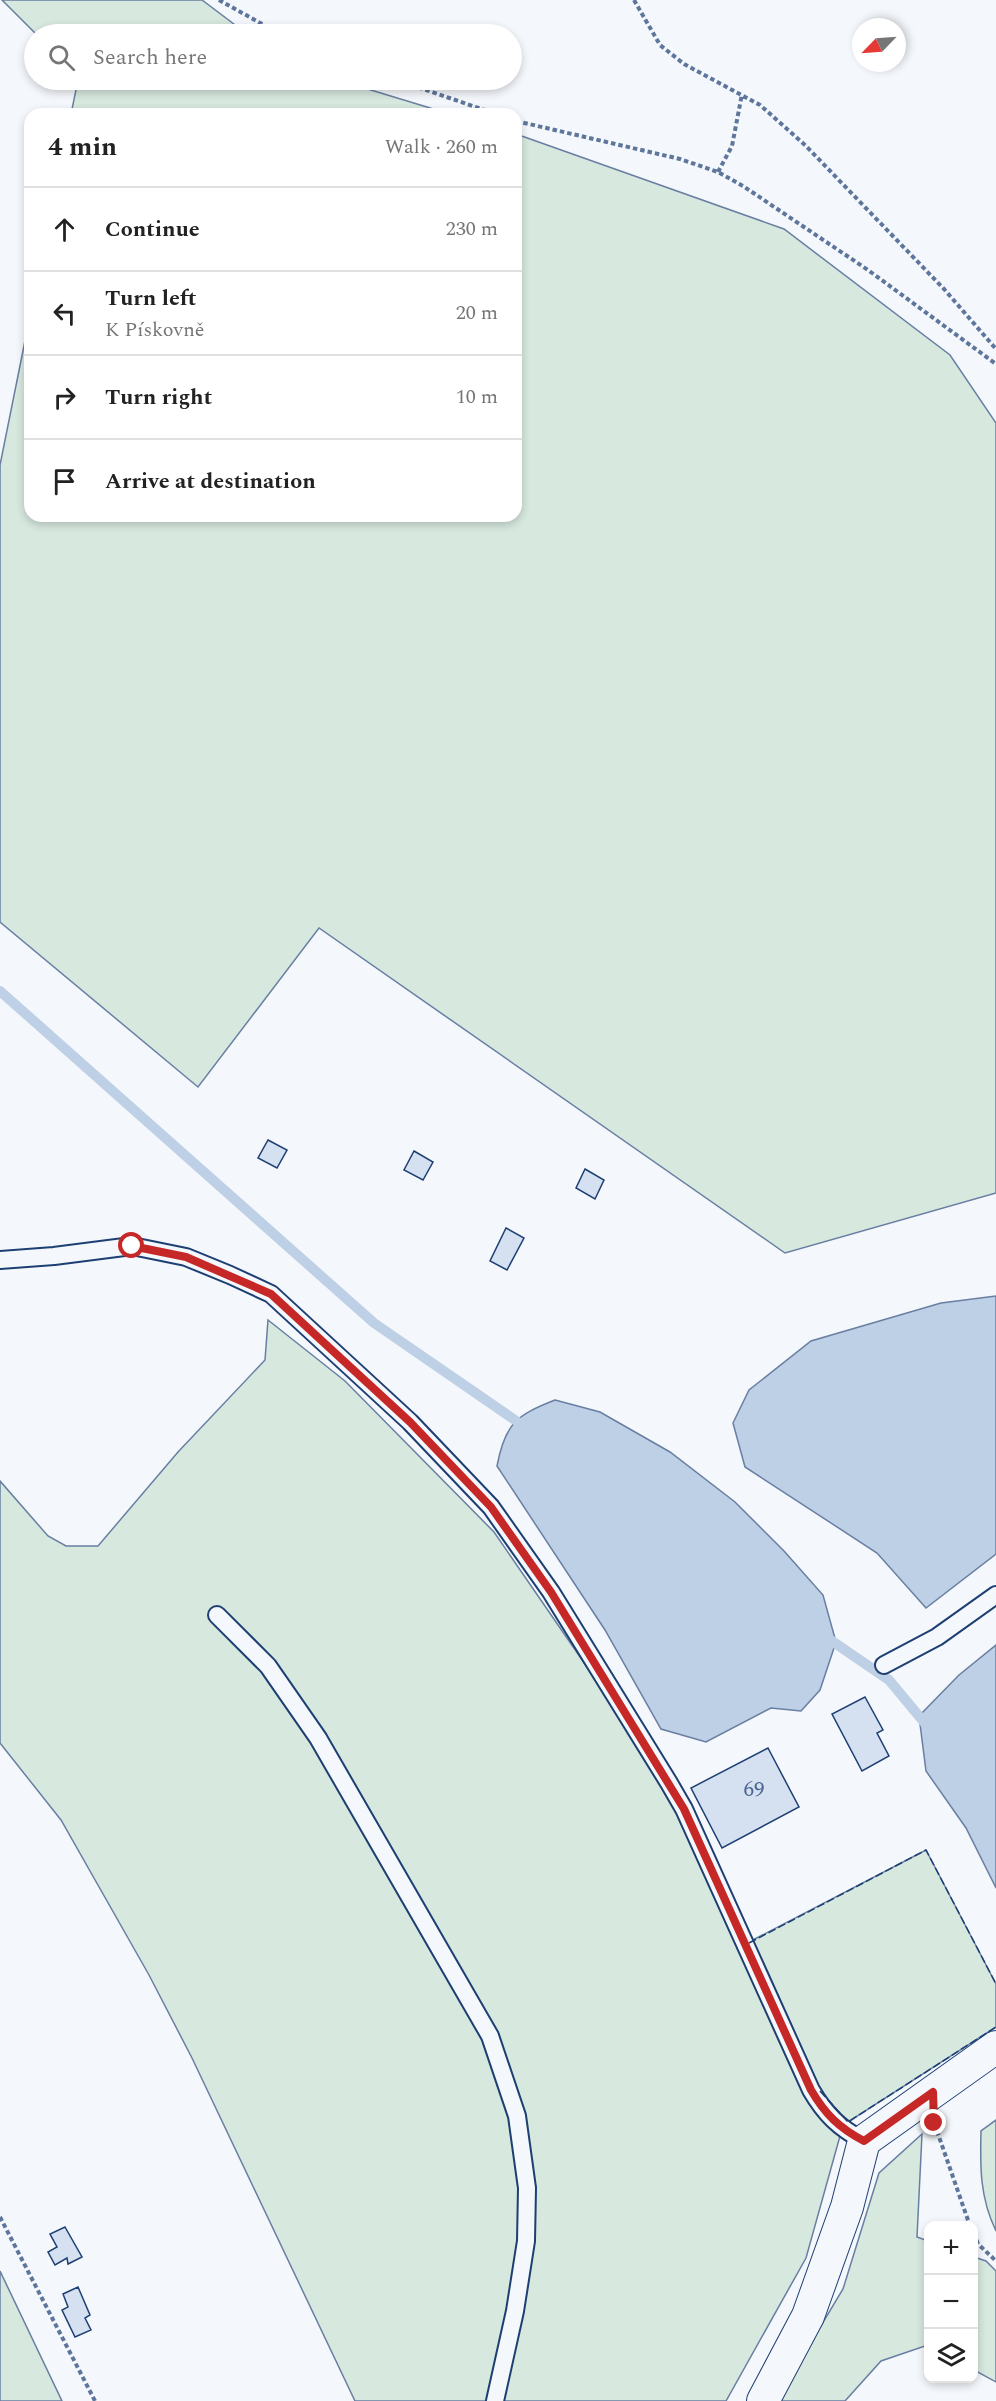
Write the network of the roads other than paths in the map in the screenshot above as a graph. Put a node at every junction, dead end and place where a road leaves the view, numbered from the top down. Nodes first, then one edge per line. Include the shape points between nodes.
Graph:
1 (0, 1260) edge
2 (996, 1595) edge
3 (217, 1615) dead end
4 (884, 1665) dead end
5 (996, 2047) edge
6 (864, 2141) junction
7 (495, 2401) edge
8 (763, 2401) edge

1 - 6 lane via 132,1246 186,1257 271,1294 418,1430 491,1507 551,1592 684,1809 811,2090 825,2114 844,2131
2 - 4 lane via 937,1637
3 - 7 lane via 268,1666 318,1738 490,2036 517,2116 527,2188 526,2241
5 - 6 street
6 - 8 street via 847,2206 808,2316

